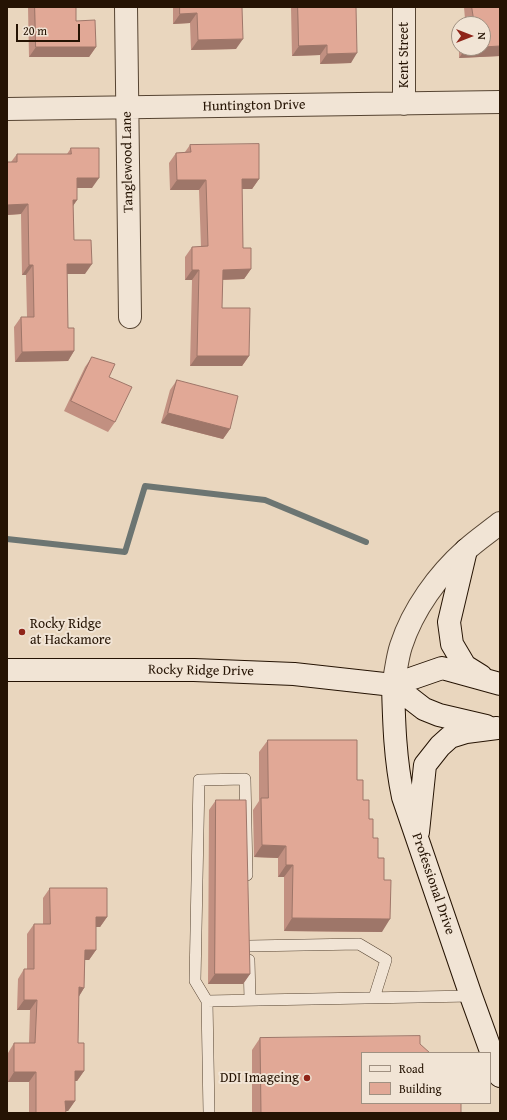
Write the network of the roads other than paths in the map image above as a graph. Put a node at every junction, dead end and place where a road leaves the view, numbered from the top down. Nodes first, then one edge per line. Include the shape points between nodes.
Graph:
1 (126, 7) edge
2 (404, 7) edge
3 (500, 102) edge
4 (404, 104) junction
5 (127, 108) junction
6 (7, 109) edge
7 (130, 317) dead end
8 (500, 523) edge
9 (466, 550) junction
10 (7, 670) edge
11 (494, 683) edge
12 (393, 685) junction
13 (498, 729) edge
14 (417, 840) junction
15 (248, 882) edge
16 (471, 996) junction
17 (374, 998) junction
18 (250, 1000) junction
19 (206, 1001) junction
20 (500, 1076) edge
21 (209, 1113) edge

1 - 5 street, Tanglewood Lane
2 - 4 street, Kent Street
3 - 4 street, Huntington Drive
4 - 5 street, Huntington Drive
5 - 6 street, Huntington Drive
5 - 7 street, Tanglewood Lane
8 - 9 street, Professional Drive
9 - 11 street via 450,622 452,644 465,666
9 - 12 street, Professional Drive via 423,600 400,647
10 - 12 street, Rocky Ridge Drive via 217,671 294,674
11 - 12 street, Rocky Ridge Drive via 442,668
12 - 13 street via 424,709
12 - 14 street, Professional Drive via 397,771
13 - 14 street via 466,732 450,737 425,765
14 - 16 street, Professional Drive
15 - 19 lane via 246,778 199,780 195,981
16 - 17 lane
16 - 20 street, Professional Drive
17 - 18 lane
17 - 18 lane via 386,960 359,944 249,942
18 - 19 lane
19 - 21 lane

